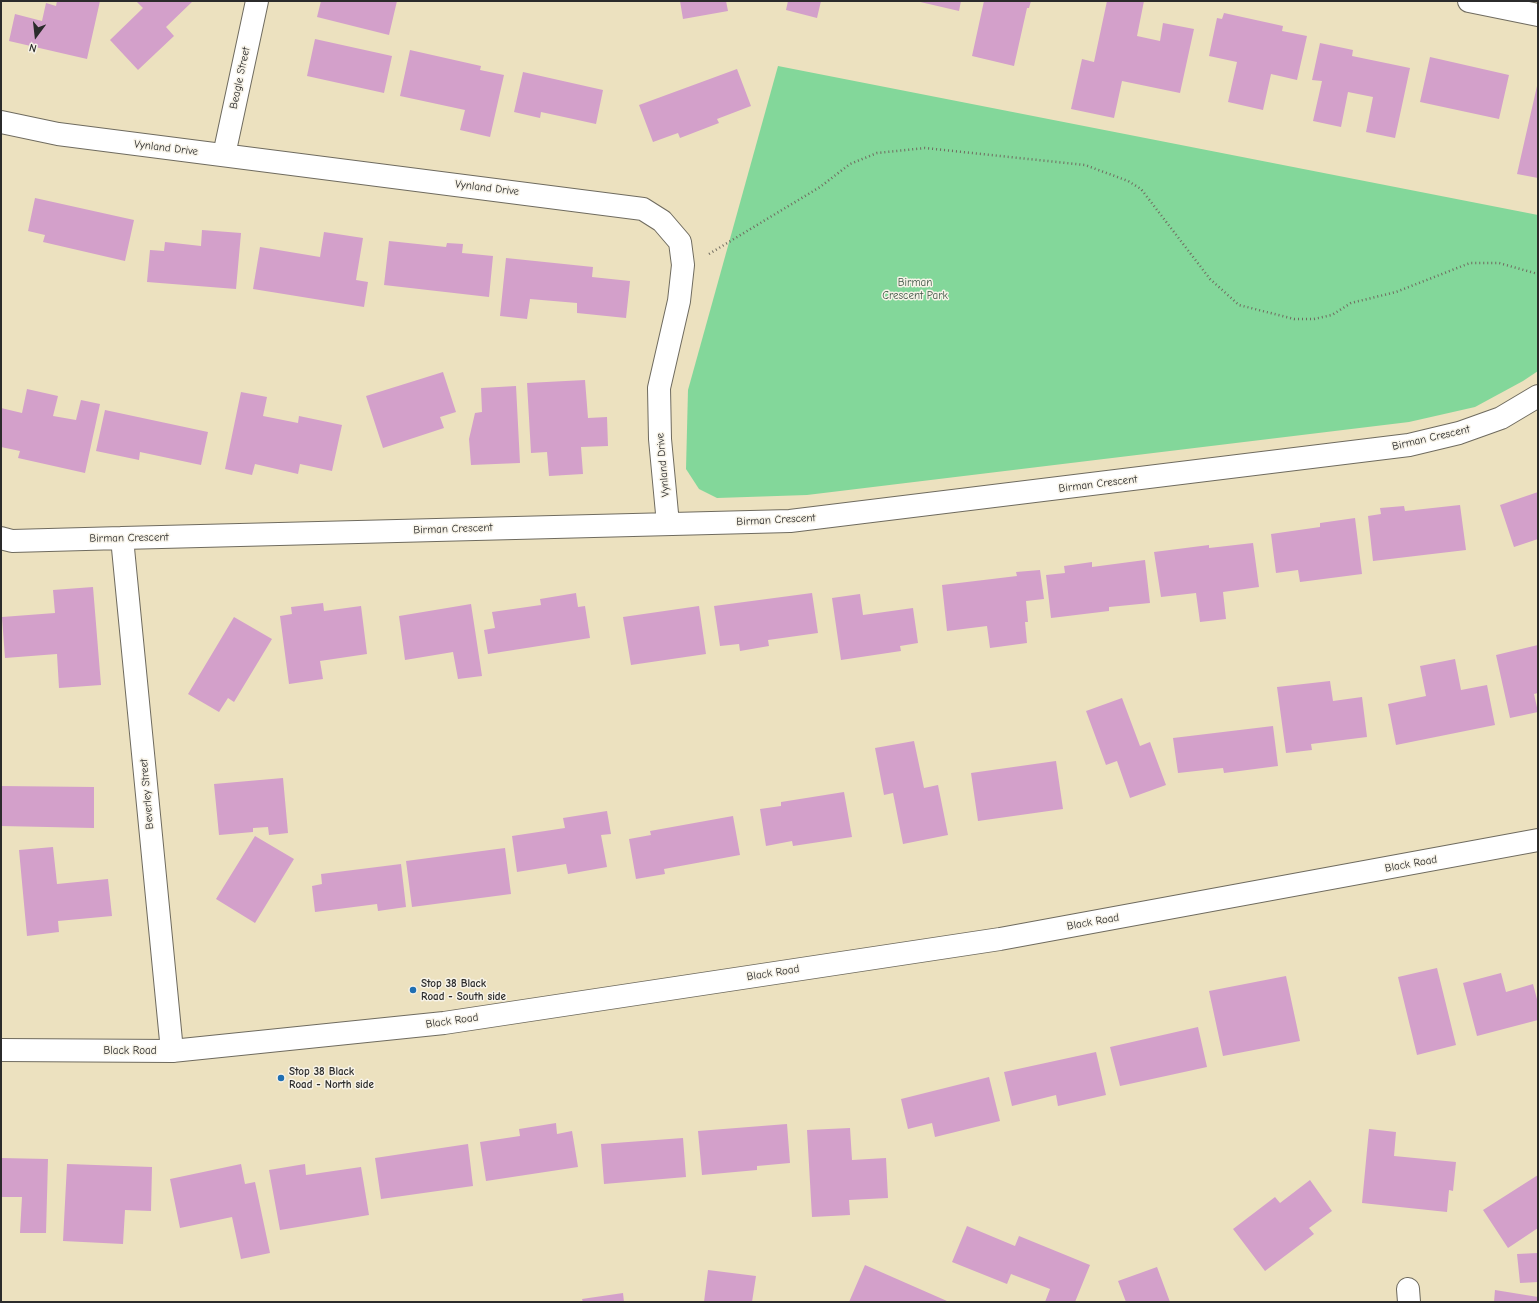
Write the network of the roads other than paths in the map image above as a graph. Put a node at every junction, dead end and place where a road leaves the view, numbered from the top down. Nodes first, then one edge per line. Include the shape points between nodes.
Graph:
1 (257, 1) edge
2 (1469, 1) edge
3 (1538, 15) edge
4 (1, 122) edge
5 (224, 155) junction
6 (1538, 396) edge
7 (668, 524) junction
8 (1, 538) edge
9 (122, 538) junction
10 (1538, 840) edge
11 (1, 1050) edge
12 (172, 1051) junction

1 - 5 street, Beagle Street
2 - 3 street
4 - 5 street, Vynland Drive via 58,134
5 - 7 street, Vynland Drive via 643,209 662,221 680,242 682,265 679,301 659,388 660,439
6 - 7 street, Birman Crescent via 1501,418 1459,433 1409,446 858,514 790,521
7 - 9 street, Birman Crescent
8 - 9 street, Birman Crescent via 12,541
9 - 12 street, Beverley Street
10 - 12 street, Black Road via 1000,939 444,1023
11 - 12 street, Black Road

